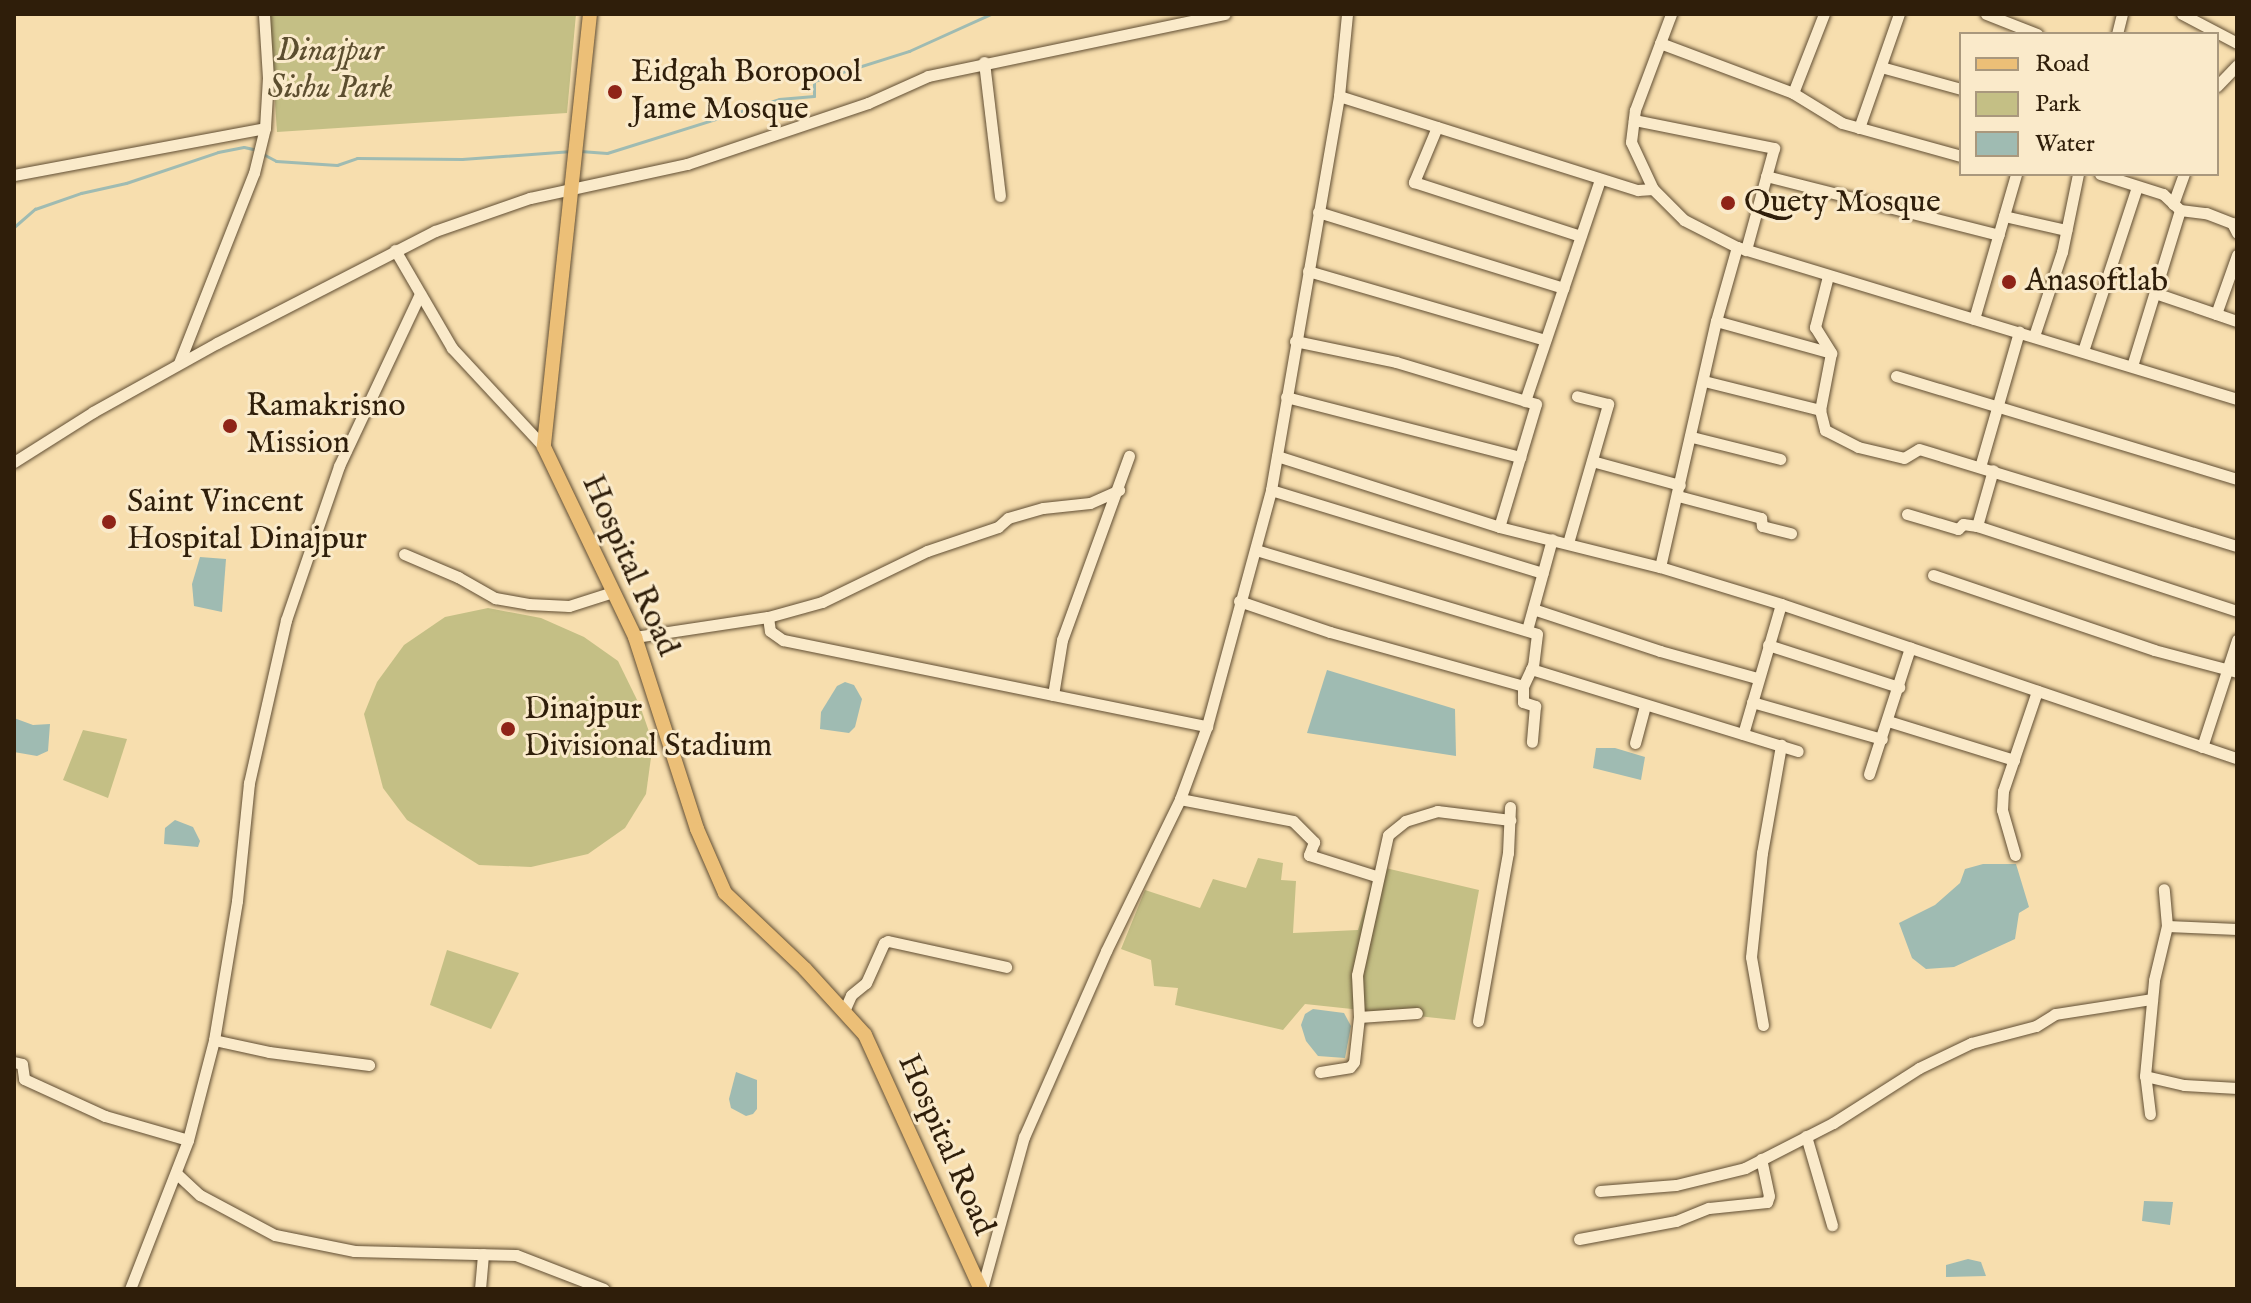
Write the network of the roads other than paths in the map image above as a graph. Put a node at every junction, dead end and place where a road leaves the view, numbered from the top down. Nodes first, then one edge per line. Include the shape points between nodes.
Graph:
1 (264, 14) edge
2 (590, 14) edge
3 (1225, 14) edge
4 (1347, 14) edge
5 (1671, 14) edge
6 (1824, 14) edge
7 (1899, 14) edge
8 (1986, 14) edge
9 (2182, 14) edge
10 (2032, 32) edge
11 (2216, 32) edge
12 (2219, 34) edge
13 (1660, 43) junction
14 (2237, 43) edge
15 (984, 62) junction
16 (2237, 65) edge
17 (1881, 67) junction
18 (2219, 84) edge
19 (1959, 88) edge
20 (1793, 93) junction
21 (1339, 96) junction
22 (1634, 120) junction
23 (1437, 127) junction
24 (1859, 128) junction
25 (264, 132) junction
26 (1959, 155) edge
27 (14, 175) edge
28 (1766, 176) junction
29 (2015, 176) edge
30 (2078, 176) edge
31 (2106, 176) edge
32 (2184, 176) edge
33 (1600, 179) junction
34 (2137, 187) junction
35 (1653, 189) junction
36 (571, 190) junction
37 (1000, 196) dead end
38 (2177, 207) junction
39 (1318, 212) junction
40 (2004, 216) junction
41 (2066, 230) junction
42 (2237, 233) edge
43 (1999, 235) junction
44 (1580, 236) junction
45 (1741, 248) junction
46 (395, 250) junction
47 (2237, 255) edge
48 (1308, 271) junction
49 (1828, 276) junction
50 (1563, 288) junction
51 (2155, 293) junction
52 (420, 294) junction
53 (2216, 314) junction
54 (1974, 319) junction
55 (1716, 321) junction
56 (2237, 321) edge
57 (2019, 332) junction
58 (2034, 336) junction
59 (1545, 340) junction
60 (1295, 341) junction
61 (2083, 351) junction
62 (1831, 353) junction
63 (179, 363) junction
64 (2132, 366) junction
65 (1896, 376) dead end
66 (1704, 381) junction
67 (1577, 396) dead end
68 (1286, 397) junction
69 (2237, 399) edge
70 (1525, 401) junction
71 (1997, 407) junction
72 (1820, 410) junction
73 (1692, 437) junction
74 (544, 447) junction
75 (1129, 456) dead end
76 (1277, 456) junction
77 (1520, 457) junction
78 (1780, 459) dead end
79 (1592, 461) junction
80 (14, 462) edge
81 (1980, 467) junction
82 (1993, 470) junction
83 (2237, 479) edge
84 (1119, 490) junction
85 (1271, 490) junction
86 (1679, 490) junction
87 (1907, 514) dead end
88 (1977, 526) junction
89 (1499, 527) junction
90 (1791, 533) dead end
91 (1552, 539) junction
92 (1568, 543) junction
93 (2237, 546) edge
94 (1256, 550) junction
95 (404, 554) dead end
96 (1660, 567) junction
97 (1543, 573) junction
98 (1933, 575) dead end
99 (613, 592) junction
100 (1239, 601) junction
101 (1781, 604) junction
102 (1533, 609) junction
103 (2237, 611) edge
104 (768, 617) junction
105 (1527, 630) junction
106 (635, 637) junction
107 (2237, 640) edge
108 (1768, 645) junction
109 (1910, 648) junction
110 (1531, 669) junction
111 (2232, 671) edge
112 (1757, 678) junction
113 (1523, 686) junction
114 (1899, 687) junction
115 (2037, 691) junction
116 (1053, 695) junction
117 (1752, 702) junction
118 (1645, 705) junction
119 (1888, 721) junction
120 (1207, 726) junction
121 (1743, 734) junction
122 (1882, 739) junction
123 (1532, 742) dead end
124 (1635, 743) dead end
125 (1781, 745) junction
126 (2202, 747) junction
127 (1798, 751) dead end
128 (2237, 758) edge
129 (2014, 760) junction
130 (1869, 774) dead end
131 (1180, 799) junction
132 (2015, 855) dead end
133 (1376, 876) junction
134 (2164, 889) dead end
135 (2167, 926) junction
136 (2237, 929) edge
137 (1006, 967) dead end
138 (2152, 999) junction
139 (844, 1011) junction
140 (1417, 1013) dead end
141 (1359, 1017) junction
142 (1478, 1021) dead end
143 (1763, 1025) dead end
144 (214, 1040) junction
145 (14, 1062) edge
146 (369, 1065) dead end
147 (1320, 1072) dead end
148 (2145, 1076) junction
149 (2237, 1088) edge
150 (2150, 1114) dead end
151 (1806, 1136) junction
152 (188, 1140) junction
153 (1761, 1159) junction
154 (176, 1173) junction
155 (1600, 1191) dead end
156 (1832, 1225) dead end
157 (1579, 1239) dead end
158 (483, 1254) junction
159 (130, 1289) edge
160 (480, 1289) edge
161 (604, 1289) edge
162 (981, 1289) edge

1 - 25 street
2 - 36 main road, Hospital Road
3 - 15 street
4 - 21 street
5 - 13 street
6 - 20 street
7 - 17 street
8 - 10 street
9 - 11 street
12 - 14 street
13 - 20 street
13 - 22 street
15 - 36 street via 928,76 868,103 687,164
15 - 37 street
16 - 18 street
17 - 19 street
17 - 24 street
20 - 24 street
21 - 23 street
21 - 39 street
22 - 28 street via 1774,148
22 - 35 street via 1631,142
23 - 33 street
23 - 44 street via 1414,182
24 - 26 street
25 - 27 street
25 - 63 street
28 - 43 street
28 - 45 street
29 - 40 street
30 - 41 street
31 - 34 street
32 - 38 street
33 - 35 street
33 - 44 street
34 - 38 street via 2163,194
34 - 61 street
35 - 45 street via 1684,220
36 - 46 street via 516,203
36 - 74 main road, Hospital Road
38 - 42 street via 2232,223
38 - 51 street
39 - 48 street
39 - 50 street
40 - 41 street
40 - 43 street
41 - 58 street
43 - 54 street
44 - 50 street
45 - 49 street
45 - 55 street
46 - 52 street
46 - 63 street
47 - 53 street
48 - 59 street
48 - 60 street
49 - 54 street
49 - 62 street via 1815,327
50 - 59 street
51 - 53 street
51 - 64 street
52 - 74 street via 452,348
52 - 144 street via 339,466 276,659 249,783 237,901
53 - 56 street
54 - 57 street
55 - 62 street
55 - 66 street
57 - 58 street
57 - 71 street
58 - 61 street
59 - 70 street
60 - 68 street
60 - 70 street via 1396,362
61 - 64 street
62 - 72 street
63 - 80 street
64 - 69 street
65 - 71 street
66 - 72 street
66 - 73 street
67 - 79 street via 1608,404
68 - 76 street
68 - 77 street
70 - 77 street via 1536,404
71 - 81 street
71 - 83 street
72 - 81 street via 1825,430 1858,447 1904,458 1919,449
73 - 78 street
73 - 86 street
74 - 99 main road, Hospital Road
75 - 84 street
76 - 85 street
76 - 89 street
77 - 89 street
79 - 86 street
79 - 92 street
81 - 82 street
82 - 88 street
82 - 93 street
84 - 104 street via 1090,503 1008,518 998,527 927,551 822,602
84 - 116 street via 1062,640
85 - 94 street
85 - 97 street
86 - 90 street
86 - 96 street
87 - 88 street via 1958,529 1963,524
88 - 103 street
89 - 91 street
91 - 92 street
91 - 97 street
92 - 96 street
94 - 100 street
94 - 105 street
95 - 99 street via 495,598 528,604 569,606
96 - 101 street
97 - 102 street
98 - 111 street
99 - 106 main road, Hospital Road
100 - 113 street
100 - 120 street
101 - 108 street
101 - 109 street
102 - 105 street
102 - 112 street
104 - 106 street
104 - 116 street via 770,631 783,640
105 - 110 street via 1537,634
106 - 139 main road, Hospital Road via 697,829 725,893
107 - 111 street
108 - 112 street
108 - 114 street
109 - 114 street
109 - 115 street
110 - 113 street
110 - 118 street
111 - 126 street
112 - 117 street
113 - 123 street via 1523,702 1535,706
114 - 119 street
115 - 126 street
115 - 129 street
116 - 120 street
117 - 121 street
117 - 122 street
118 - 121 street
118 - 124 street
119 - 122 street
119 - 129 street
120 - 131 street
121 - 125 street
122 - 130 street
125 - 127 street
125 - 143 street via 1751,957
126 - 128 street
129 - 132 street via 2002,810
131 - 133 street via 1293,821 1314,842 1309,855
131 - 162 street via 1024,1137
133 - 141 street via 1357,975
133 - 142 street via 1388,835 1405,821 1451,810 1510,813 1508,853
134 - 135 street
135 - 136 street
135 - 138 street
137 - 139 street via 888,941
138 - 148 street
138 - 151 street via 2055,1014 2036,1026 1971,1043
139 - 162 main road, Hospital Road via 865,1035
140 - 141 street
141 - 147 street via 1354,1062
144 - 146 street
144 - 152 street
145 - 152 street via 22,1064 24,1079 105,1116
148 - 149 street
148 - 150 street
151 - 153 street
151 - 156 street
152 - 154 street
153 - 155 street via 1700,1181
153 - 157 street via 1767,1202 1709,1208 1676,1221
154 - 158 street via 200,1195 275,1235 354,1251
154 - 159 street
158 - 160 street
158 - 161 street via 516,1255

